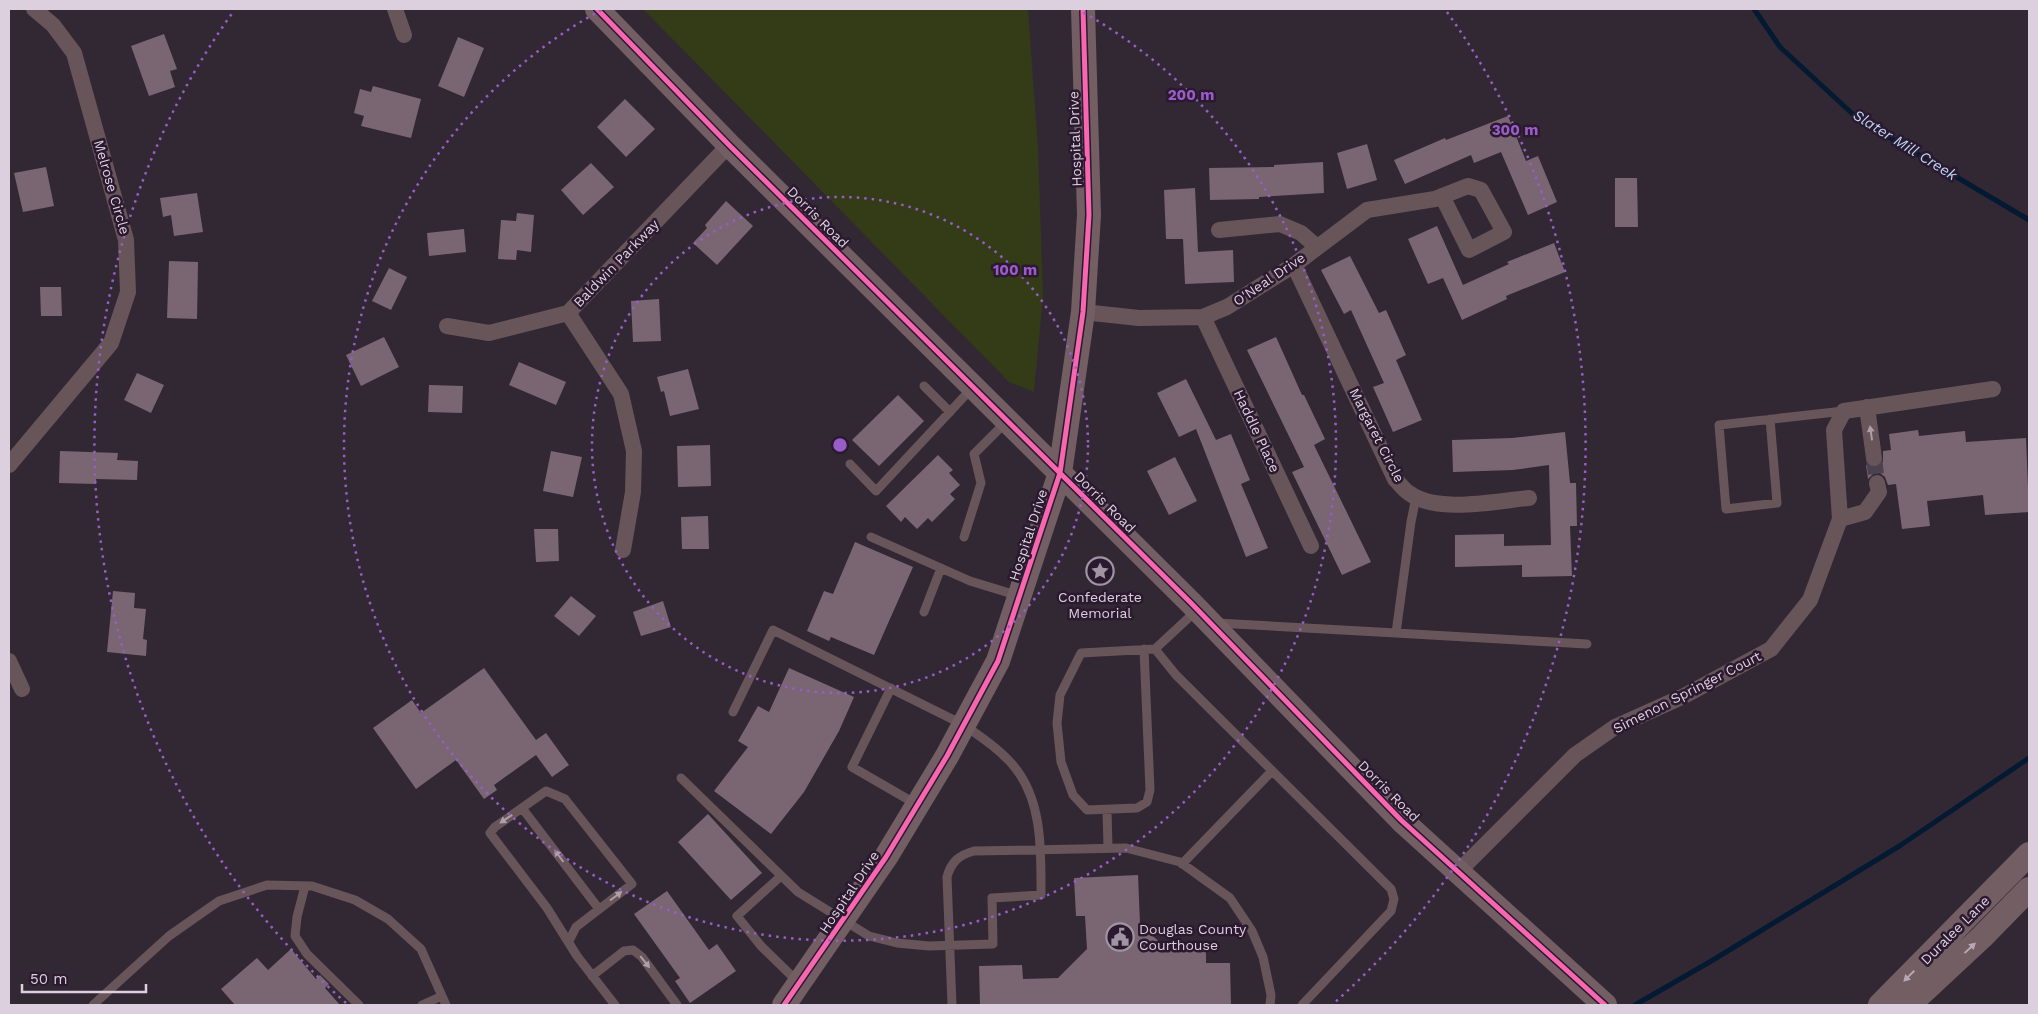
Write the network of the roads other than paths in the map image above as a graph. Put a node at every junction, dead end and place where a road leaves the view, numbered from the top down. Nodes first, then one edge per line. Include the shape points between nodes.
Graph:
1 (34, 9) edge
2 (395, 9) edge
3 (597, 9) edge
4 (1083, 9) edge
5 (404, 36) dead end
6 (729, 145) junction
7 (1442, 196) dead end
8 (1219, 230) dead end
9 (1317, 247) junction
10 (1294, 265) junction
11 (1083, 312) junction
12 (568, 313) junction
13 (1203, 317) junction
14 (447, 326) dead end
15 (924, 386) dead end
16 (973, 387) junction
17 (1993, 389) dead end
18 (1867, 407) junction
19 (1844, 411) junction
20 (950, 412) junction
21 (1770, 419) junction
22 (1007, 421) junction
23 (1874, 458) tunnel mouth
24 (850, 464) dead end
25 (9, 465) edge
26 (1060, 474) junction
27 (1877, 483) tunnel mouth
28 (1416, 497) junction
29 (1529, 498) dead end
30 (1840, 519) junction
31 (871, 536) dead end
32 (964, 537) dead end
33 (1311, 546) dead end
34 (623, 550) dead end
35 (941, 568) junction
36 (1020, 596) junction
37 (924, 612) dead end
38 (1203, 616) junction
39 (1396, 633) junction
40 (1586, 644) dead end
41 (1155, 648) junction
42 (1144, 649) junction
43 (9, 661) edge
44 (891, 688) junction
45 (22, 689) dead end
46 (733, 712) dead end
47 (964, 725) junction
48 (1272, 771) junction
49 (681, 778) dead end
50 (918, 805) junction
51 (522, 808) junction
52 (1107, 810) junction
53 (1108, 848) junction
54 (1041, 850) junction
55 (2029, 854) edge
56 (1182, 864) junction
57 (1458, 872) junction
58 (781, 876) junction
59 (305, 886) junction
60 (2029, 888) edge
61 (599, 909) junction
62 (844, 919) junction
63 (569, 941) junction
64 (949, 946) junction
65 (592, 976) junction
66 (799, 984) junction
67 (442, 996) junction
68 (93, 1005) edge
69 (359, 1005) edge
70 (422, 1005) edge
71 (446, 1005) edge
72 (615, 1005) edge
73 (677, 1005) edge
74 (784, 1005) edge
75 (952, 1005) edge
76 (1270, 1005) edge
77 (1302, 1005) edge
78 (1605, 1005) edge
79 (1880, 1005) edge
80 (1909, 1005) edge

1 - 25 street, Melrose Circle via 53,25 74,53 126,240 128,292 111,343
2 - 5 street
3 - 6 street, Dorris Road
4 - 11 street, Hospital Drive via 1089,215
6 - 12 street, Baldwin Parkway
6 - 16 street, Dorris Road
7 - 9 street, O'Neal Drive via 1367,210
8 - 9 street via 1280,224 1301,233
9 - 10 street, O'Neal Drive
10 - 13 street, O'Neal Drive via 1227,308
10 - 28 street, Margaret Circle via 1395,479
11 - 13 street, O'Neal Drive via 1140,318
11 - 26 street, Hospital Drive
12 - 14 street, Baldwin Parkway via 489,333
12 - 34 street via 621,394 634,451 633,492
13 - 33 street, Haddle Place
15 - 20 lane
16 - 20 lane
16 - 22 street, Dorris Road
17 - 18 street
18 - 19 street
23 -> 18 street
19 - 21 lane
19 - 30 street, Simenon Springer Court via 1834,430
20 - 24 lane via 876,491
21 - 21 lane via 1718,425 1726,509 1777,504
22 - 26 street, Dorris Road
22 - 32 lane via 974,454 981,483
26 - 36 street, Hospital Drive
26 - 38 street, Dorris Road
27 - 30 street via 1878,492 1864,512
28 - 29 street, Margaret Circle via 1432,503 1454,505
28 - 39 lane
30 - 57 street, Simenon Springer Court via 1810,600 1771,648 1684,696 1616,727 1574,754
31 - 35 lane
35 - 36 lane via 970,581
35 - 37 lane
36 - 47 street, Hospital Drive via 998,661
38 - 39 lane
38 - 41 lane
38 - 57 street, Dorris Road via 1401,820
39 - 40 lane
41 - 42 lane
41 - 48 lane via 1176,675
42 - 52 lane via 1150,790 1147,802 1137,808
42 - 52 lane via 1081,653 1060,695 1057,723 1061,762 1073,795 1087,810
43 - 45 street
44 - 46 lane via 773,630
44 - 47 lane
44 - 50 lane via 852,767
47 - 50 street, Hospital Drive
47 - 54 lane via 1013,765 1029,791
48 - 56 lane
48 - 77 lane via 1391,889 1394,899 1392,911
49 - 58 lane
50 - 62 street, Hospital Drive
61 -> 51 lane
61 -> 51 lane via 632,884 565,799 546,791
51 -> 63 lane via 490,833
52 - 53 lane
53 - 54 lane
53 - 56 lane via 1126,848
54 - 64 lane via 974,851 955,860 946,877
54 - 64 lane via 1041,895 992,898 993,944
55 -> 79 street, Duralee Lane
56 - 76 lane via 1230,898 1252,931 1263,957
57 - 78 street, Dorris Road
58 - 62 lane via 798,892
58 - 66 lane via 738,916 761,946
59 - 67 lane via 355,900 388,919 421,949
59 - 68 lane via 267,885 219,901 169,936
59 - 69 lane via 295,936 308,954
80 -> 60 street, Duralee Lane
61 - 63 lane via 576,927
62 - 64 lane via 870,936 913,944
62 - 66 street, Hospital Drive
63 - 65 lane
64 - 75 lane
65 - 72 lane
65 -> 73 lane via 624,950 633,950 642,957
66 - 74 street, Hospital Drive
67 - 70 lane
67 - 71 lane

